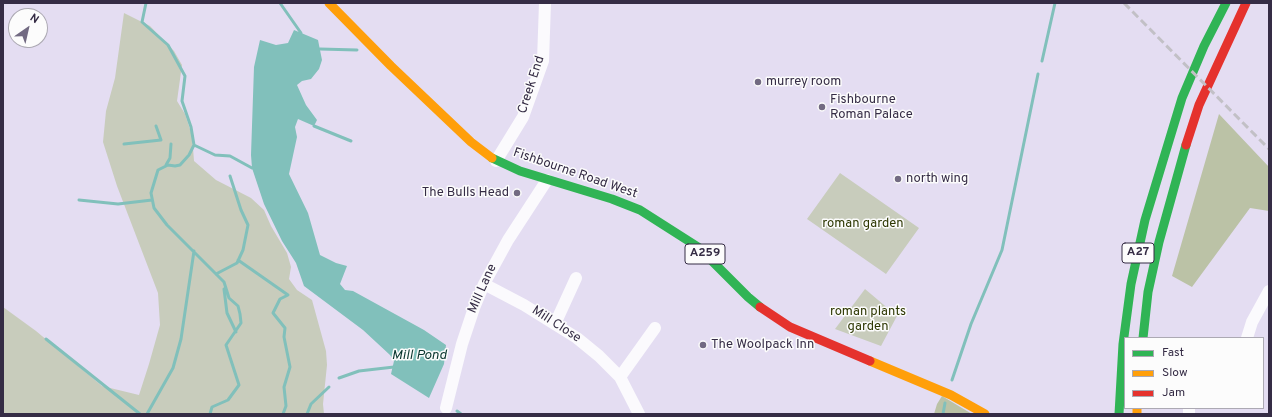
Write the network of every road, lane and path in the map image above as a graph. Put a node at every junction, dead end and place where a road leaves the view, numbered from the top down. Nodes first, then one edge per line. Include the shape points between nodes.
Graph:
1 (329, 3) edge
2 (545, 3) edge
3 (1226, 3) edge
4 (1246, 3) edge
5 (496, 161) junction
6 (547, 180) junction
7 (576, 278) dead end
8 (484, 284) junction
9 (1269, 291) edge
10 (555, 324) junction
11 (655, 328) dead end
12 (1143, 337) edge
13 (1248, 337) edge
14 (620, 377) junction
15 (446, 408) dead end
16 (639, 414) edge
17 (985, 414) edge
18 (1120, 414) edge

1 - 5 main road, Fishbourne Road West / A259 via 471,142
2 - 5 street, Creek End via 543,61 523,117
3 - 18 main road, A27 via 1182,98 1162,157 1145,220 1131,284 1122,344
4 - 12 main road, A27 via 1199,105 1178,168 1148,292
5 - 6 main road, Fishbourne Road West / A259
6 - 8 street, Mill Lane via 508,240
6 - 17 main road, Fishbourne Road West / A259 via 640,210 698,247 748,297 790,327 951,396
7 - 10 street
8 - 10 street, Mill Close
8 - 15 street, Mill Lane via 462,344
9 - 13 street via 1252,322
10 - 14 street, Mill Close via 577,338
11 - 14 street
14 - 16 street, Mill Close

